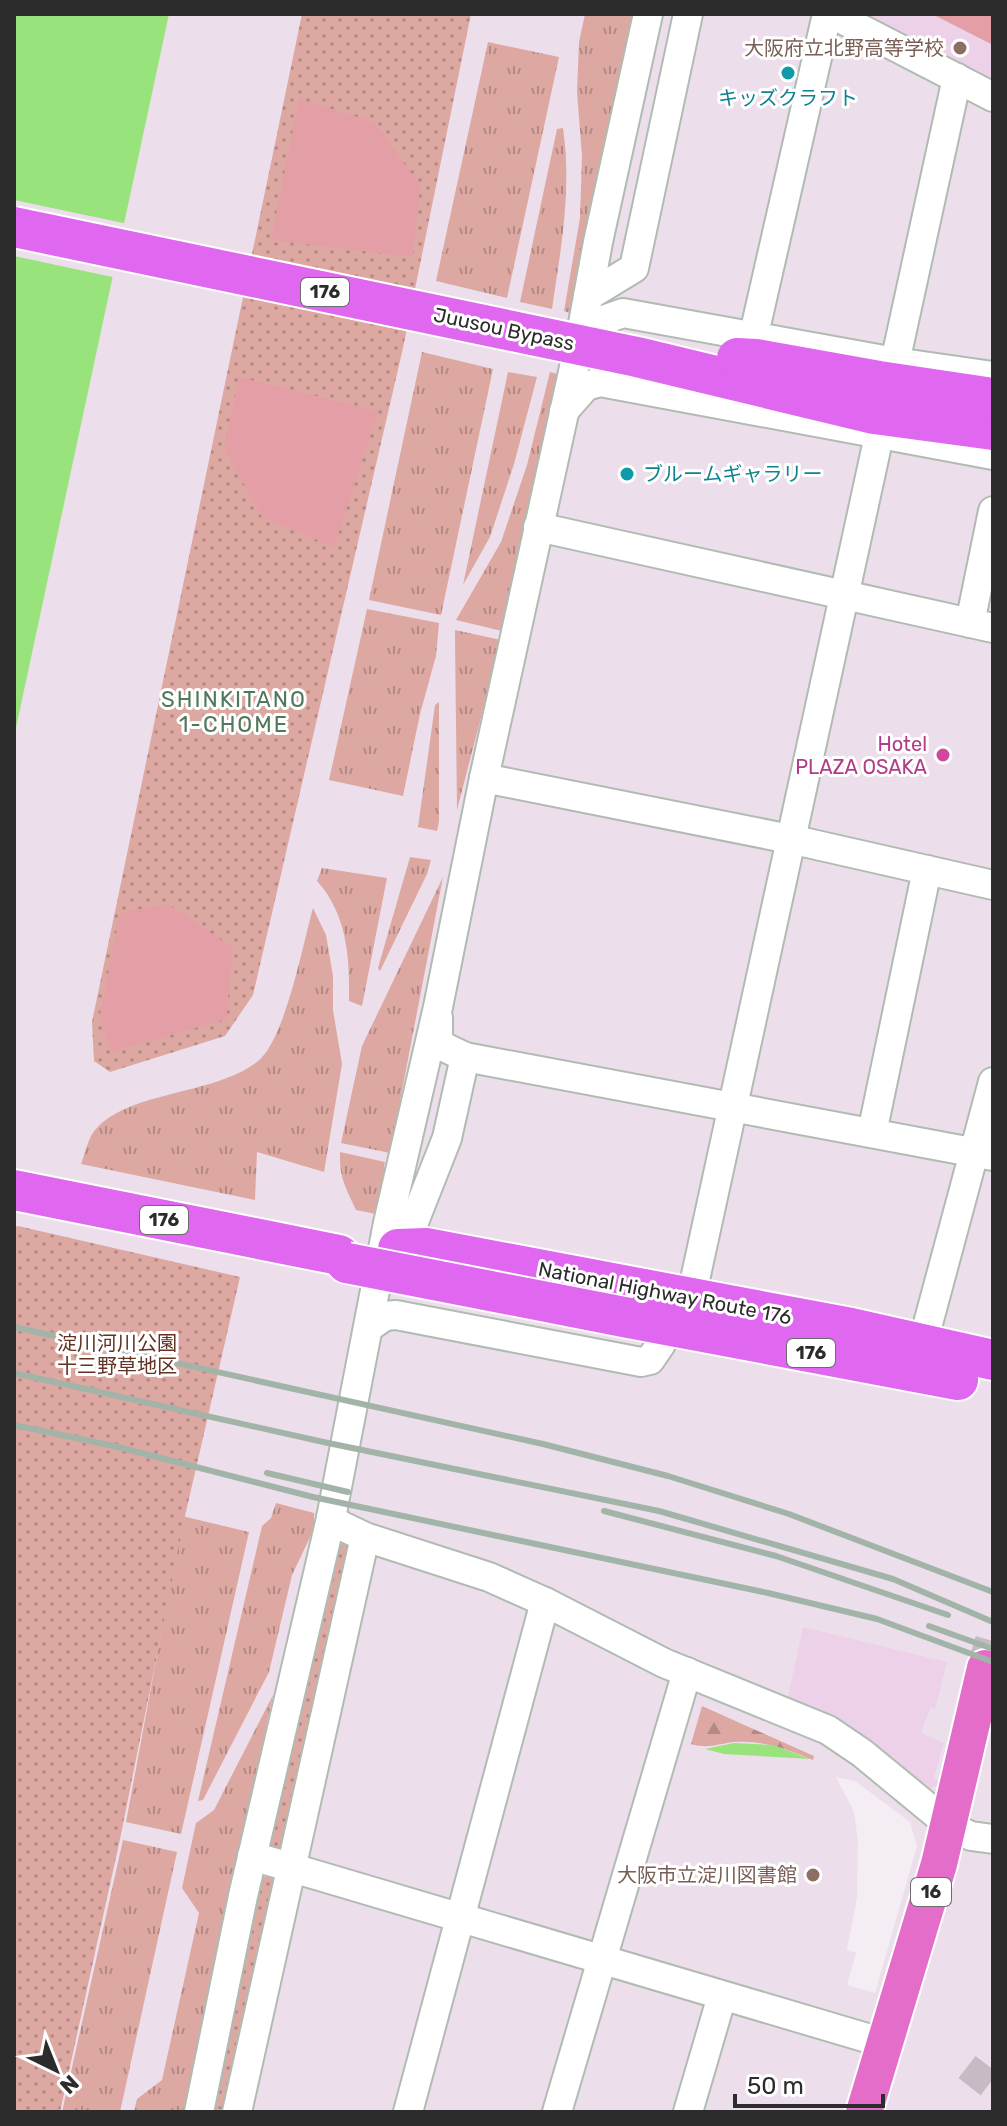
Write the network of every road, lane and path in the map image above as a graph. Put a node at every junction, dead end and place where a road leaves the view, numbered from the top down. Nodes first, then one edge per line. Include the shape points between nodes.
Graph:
1 (648, 14) edge
2 (688, 14) edge
3 (830, 14) edge
4 (957, 78) junction
5 (993, 97) edge
6 (14, 227) edge
7 (588, 296) junction
8 (753, 338) junction
9 (580, 340) junction
10 (637, 357) junction
11 (895, 362) junction
12 (993, 376) edge
13 (993, 398) edge
14 (738, 408) junction
15 (564, 412) junction
16 (993, 430) edge
17 (879, 435) junction
18 (993, 455) edge
19 (993, 511) edge
20 (538, 527) junction
21 (844, 595) junction
22 (982, 625) edge
23 (484, 778) junction
24 (790, 839) junction
25 (927, 870) junction
26 (993, 885) edge
27 (438, 1007) junction
28 (463, 1070) junction
29 (993, 1082) edge
30 (732, 1107) junction
31 (872, 1133) junction
32 (983, 1154) edge
33 (403, 1160) junction
34 (14, 1190) edge
35 (412, 1249) junction
36 (338, 1252) junction
37 (691, 1298) junction
38 (638, 1320) junction
39 (369, 1327) junction
40 (922, 1346) junction
41 (993, 1360) edge
42 (993, 1386) edge
43 (331, 1518) junction
44 (365, 1537) junction
45 (545, 1602) junction
46 (985, 1668) dead end
47 (687, 1672) junction
48 (993, 1734) edge
49 (970, 1833) edge
50 (252, 1856) junction
51 (290, 1868) junction
52 (459, 1918) junction
53 (602, 1960) junction
54 (722, 1996) junction
55 (884, 2043) junction
56 (199, 2112) edge
57 (237, 2112) edge
58 (408, 2112) edge
59 (557, 2112) edge
60 (688, 2112) edge
61 (864, 2112) edge
62 (890, 2112) edge

1 - 7 street
2 - 7 street via 634,268
3 - 4 street
3 - 8 street
4 - 5 street
4 - 11 street
6 - 10 highway, Juusou Bypass / 176, bridge
7 - 9 street
8 - 9 street via 623,313 598,322
8 - 11 street
8 - 14 street
9 - 15 street
10 - 13 highway, 176, bridge via 756,359
10 - 16 highway, Juusou Bypass / 176, bridge via 874,414
11 - 12 street
11 - 17 street
14 - 15 street via 600,382 586,386
14 - 17 street
15 - 20 street
17 - 18 street
17 - 21 street
19 - 22 street
20 - 21 street
20 - 23 street
21 - 22 street
21 - 24 street
23 - 24 street
23 - 27 street
24 - 25 street
24 - 30 street
25 - 26 street
25 - 31 street
27 - 28 street via 438,1037
27 - 33 street
28 - 30 street
28 - 33 street via 435,1075
28 - 35 street via 447,1138 410,1232 415,1240
29 - 32 street
30 - 31 street
30 - 37 street
31 - 32 street
32 - 40 street
33 - 39 street
34 - 36 highway, National Highway Route 176 / 176
35 - 36 highway, National Highway Route 176 / 176
35 - 37 highway, National Highway Route 176 / 176
36 - 38 highway, National Highway Route 176 / 176, bridge
37 - 40 highway, National Highway Route 176 / 176
38 - 39 street via 659,1335 661,1344 650,1360 641,1362 396,1315
38 - 42 highway, National Highway Route 176 / 176
39 - 43 street
40 - 41 highway, National Highway Route 176 / 176
43 - 44 street
43 - 50 street
44 - 45 street via 489,1577
44 - 51 street
45 - 47 street
45 - 52 street
46 - 49 main road, 16
47 - 49 street via 828,1730
47 - 53 street
48 - 49 main road, 16
49 - 55 main road, 16 via 939,1864
49 - 62 main road, 16
50 - 51 street
50 - 56 street
51 - 52 street
51 - 57 street
52 - 53 street
52 - 58 street
53 - 54 street
53 - 59 street
54 - 55 street
54 - 60 street
55 - 61 main road, 16

